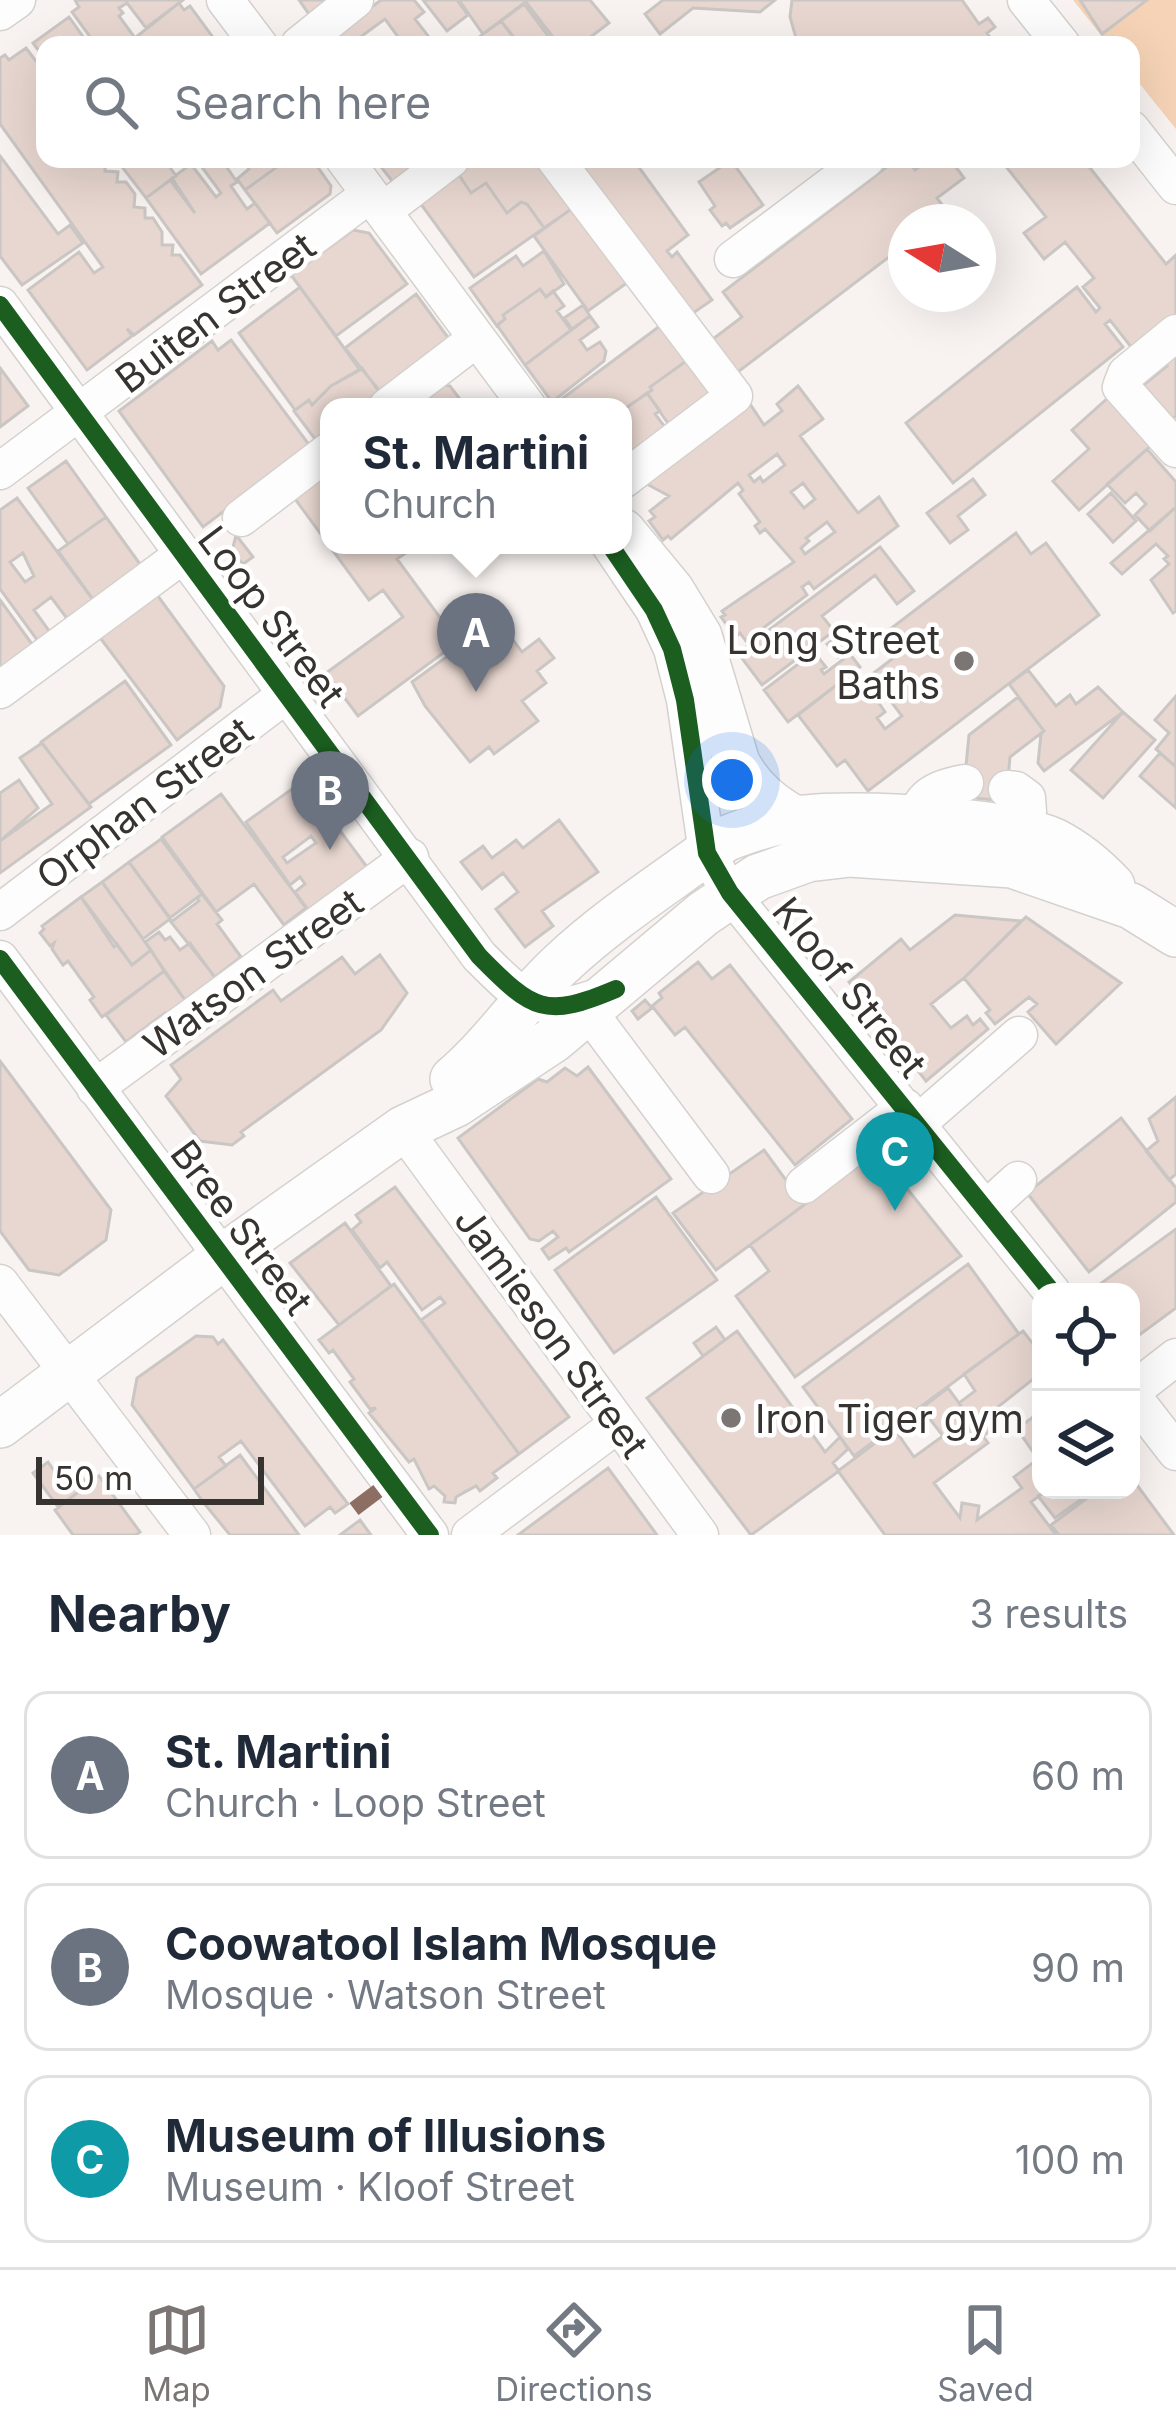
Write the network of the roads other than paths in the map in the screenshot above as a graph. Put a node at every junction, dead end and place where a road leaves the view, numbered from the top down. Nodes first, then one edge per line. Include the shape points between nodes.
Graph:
1 (17, 0) edge
2 (225, 0) edge
3 (356, 0) edge
4 (0, 12) edge
5 (252, 36) edge
6 (310, 36) edge
7 (1140, 140) edge
8 (351, 168) edge
9 (435, 168) edge
10 (562, 168) edge
11 (854, 168) edge
12 (1176, 186) edge
13 (376, 202) junction
14 (733, 259) dead end
15 (0, 305) edge
16 (1176, 333) edge
17 (476, 339) junction
18 (399, 398) edge
19 (521, 398) edge
20 (80, 414) junction
21 (1176, 449) edge
22 (320, 458) edge
23 (0, 471) edge
24 (632, 473) edge
25 (241, 518) dead end
26 (632, 543) edge
27 (184, 554) junction
28 (616, 554) edge
29 (0, 690) edge
30 (288, 693) junction
31 (965, 783) dead end
32 (795, 819) junction
33 (914, 838) junction
34 (706, 853) junction
35 (410, 857) junction
36 (730, 893) junction
37 (0, 912) edge
38 (1157, 912) edge
39 (0, 959) edge
40 (527, 998) junction
41 (602, 1000) junction
42 (1019, 1035) dead end
43 (95, 1088) junction
44 (911, 1115) junction
45 (404, 1129) junction
46 (711, 1174) dead end
47 (1018, 1180) dead end
48 (804, 1185) dead end
49 (987, 1208) junction
50 (223, 1257) junction
51 (0, 1283) edge
52 (1045, 1283) edge
53 (1176, 1357) edge
54 (68, 1375) junction
55 (1134, 1391) edge
56 (1140, 1405) edge
57 (618, 1424) junction
58 (0, 1425) edge
59 (1176, 1452) edge
60 (192, 1535) edge
61 (430, 1535) edge
62 (470, 1535) edge
63 (700, 1535) edge

1 - 4 street
2 - 5 street
3 - 6 street
7 - 12 street
8 - 13 street
9 - 13 street, Buiten Street
10 - 24 street via 734,396
11 - 14 street
13 - 17 street
13 - 20 street, Buiten Street
15 - 20 street, Loop Street
16 - 21 street via 1121,387
17 - 18 street
17 - 19 street
20 - 23 street, Buiten Street
20 - 27 street, Loop Street
22 - 25 street
26 - 32 main road via 699,637 746,780
27 - 29 street
27 - 30 street, Loop Street
28 - 34 street via 672,649
30 - 35 street, Loop Street
30 - 37 street, Orphan Street
31 - 33 street via 927,796
32 - 33 main road
32 - 34 main road via 738,834
33 - 36 main road via 808,859
33 - 38 main road via 1014,828 1054,841
34 - 36 street, Kloof Street
34 - 40 main road via 582,945
35 - 40 street, Loop Street via 479,956
35 - 43 street, Watson Street
36 - 41 main road
36 - 44 street, Kloof Street
39 - 43 street, Bree Street
40 - 41 street via 559,1009
40 - 45 main road via 489,1048
41 - 45 main road via 456,1104
41 - 46 street
42 - 44 street
43 - 50 street, Bree Street
44 - 48 street
44 - 49 street, Kloof Street
45 - 50 main road
45 - 57 street, Jamieson Street
47 - 49 street
49 - 52 street, Kloof Street
50 - 54 main road
50 - 61 street, Bree Street
51 - 54 street
53 - 55 street
54 - 58 main road
54 - 60 street
56 - 59 street
57 - 62 street
57 - 63 street, Jamieson Street

